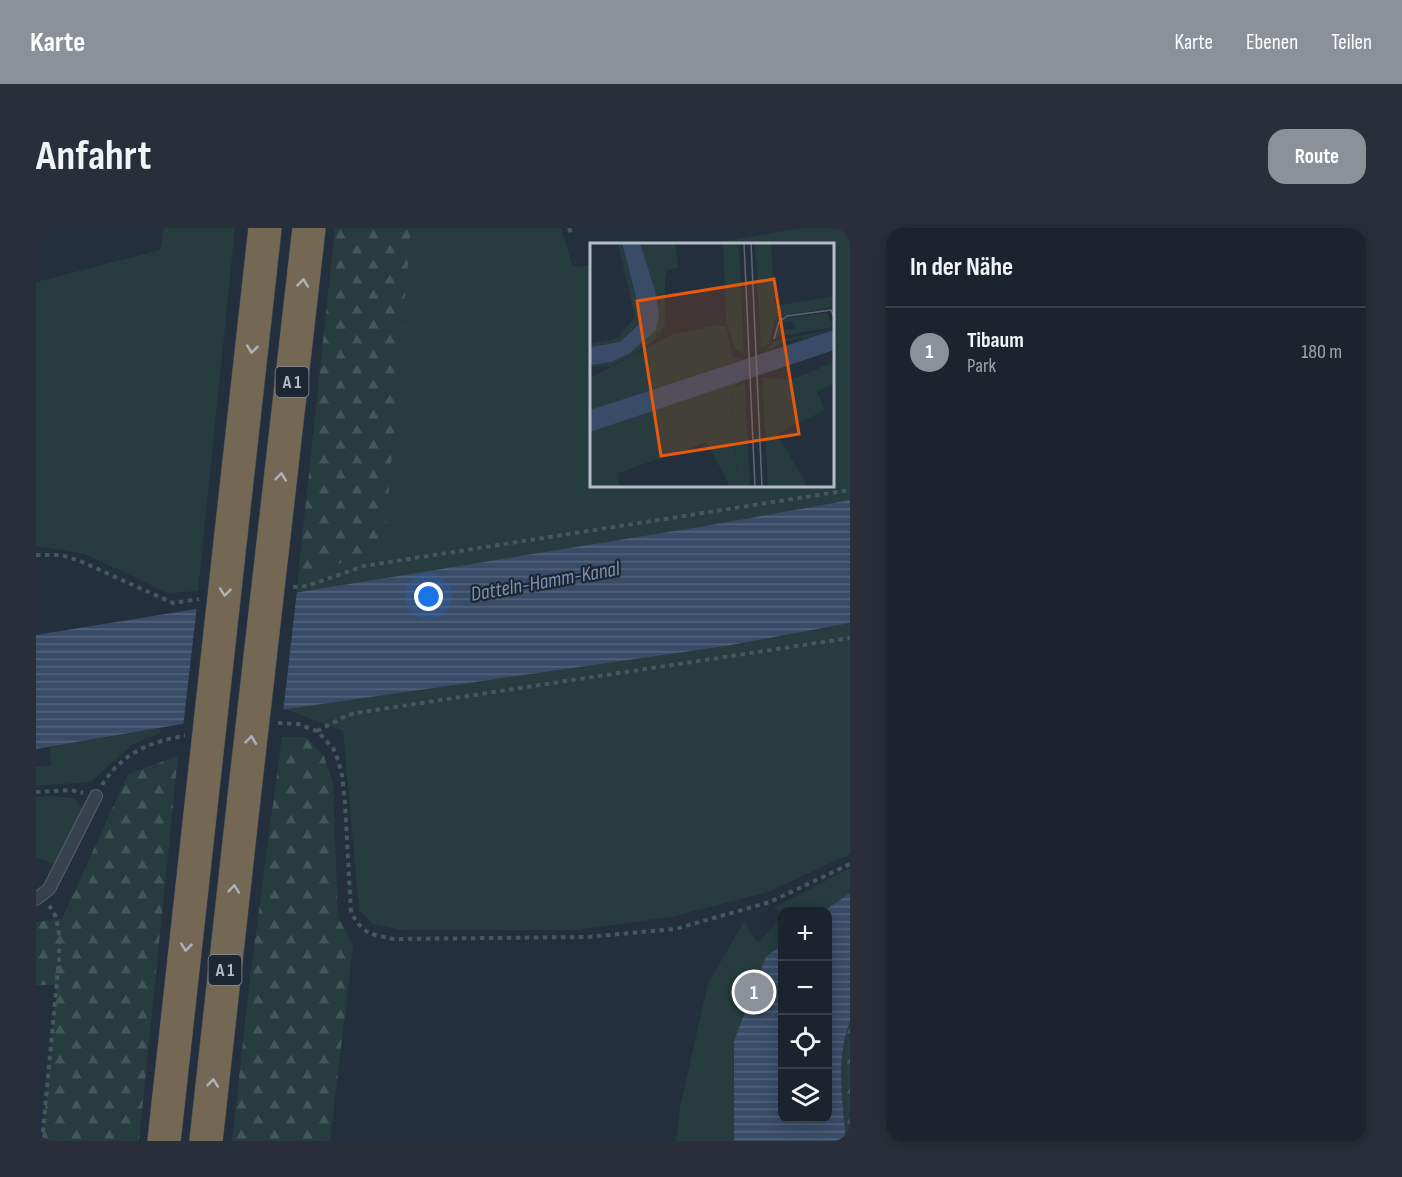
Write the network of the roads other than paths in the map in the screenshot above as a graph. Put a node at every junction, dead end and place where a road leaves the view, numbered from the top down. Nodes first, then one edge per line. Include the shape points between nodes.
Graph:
1 (265, 228) edge
2 (309, 228) edge
3 (96, 796) road end
4 (38, 898) edge
5 (164, 1141) edge
6 (207, 1141) edge

1 -> 5 highway, A 1, bridge
6 -> 2 highway, A 1, bridge
3 - 4 lane via 49,889

